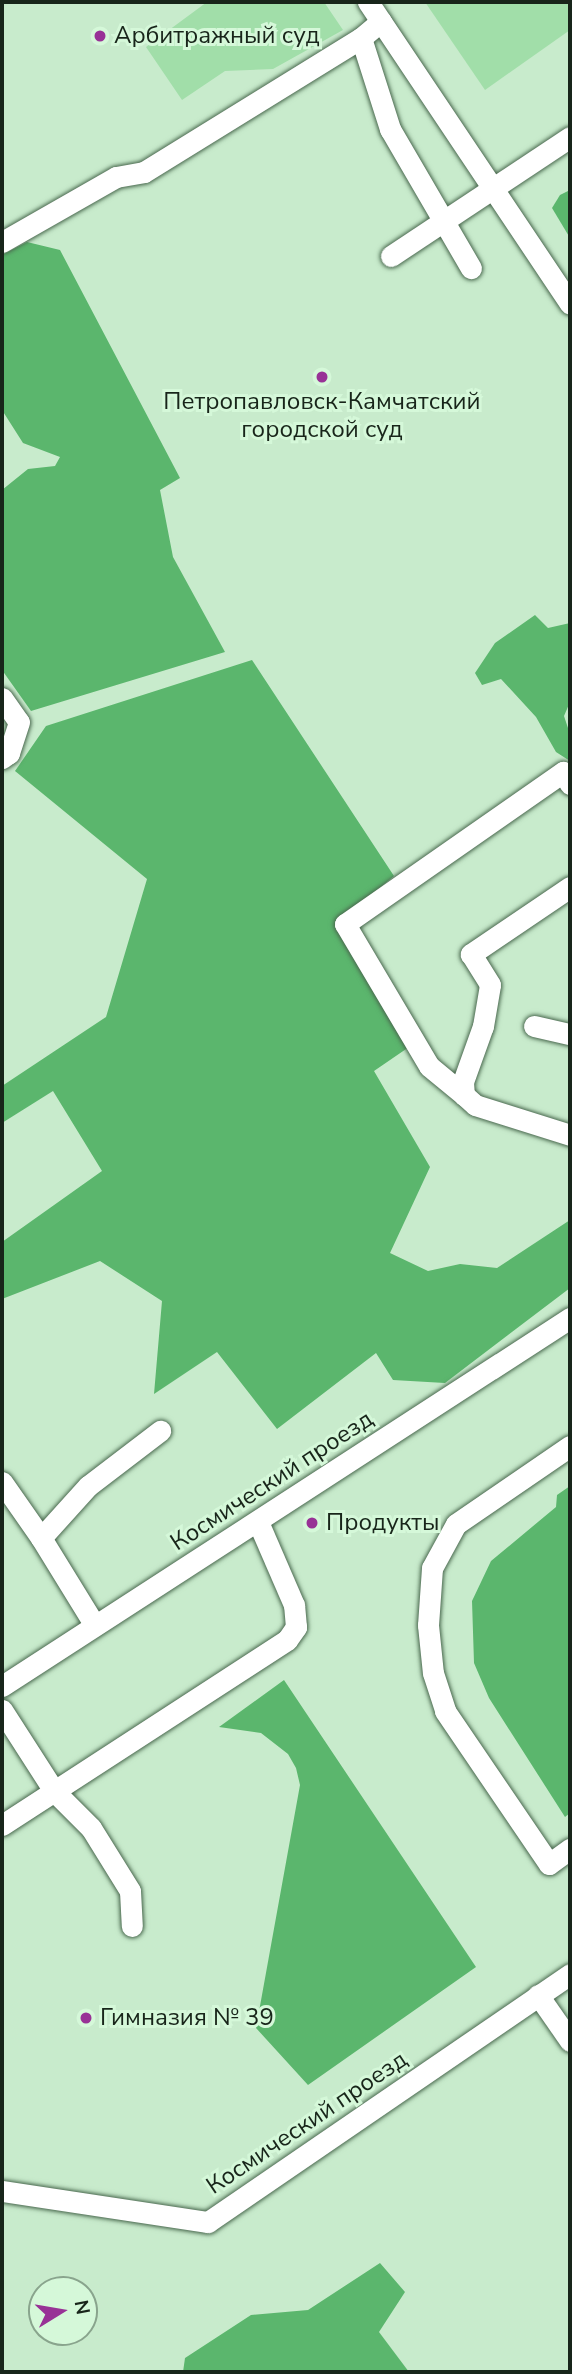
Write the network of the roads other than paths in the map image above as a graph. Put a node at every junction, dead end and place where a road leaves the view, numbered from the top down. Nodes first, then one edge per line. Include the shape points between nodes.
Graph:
1 (369, 2) edge
2 (381, 21) junction
3 (361, 38) junction
4 (570, 137) edge
5 (494, 186) junction
6 (443, 220) junction
7 (2, 242) edge
8 (391, 256) dead end
9 (471, 268) dead end
10 (570, 304) edge
11 (2, 698) edge
12 (2, 758) edge
13 (570, 785) edge
14 (570, 887) edge
15 (534, 1026) dead end
16 (570, 1034) edge
17 (464, 1095) junction
18 (570, 1135) edge
19 (570, 1318) edge
20 (160, 1431) dead end
21 (570, 1446) edge
22 (2, 1482) edge
23 (258, 1522) junction
24 (41, 1538) junction
25 (94, 1624) junction
26 (2, 1686) edge
27 (2, 1710) edge
28 (54, 1791) junction
29 (2, 1825) edge
30 (570, 1849) edge
31 (132, 1926) dead end
32 (570, 1974) edge
33 (538, 1995) junction
34 (570, 2041) edge
35 (2, 2191) edge

1 - 2 street
2 - 3 street
2 - 5 street
3 - 6 street via 390,129
3 - 7 street via 144,172 116,177
4 - 5 street
5 - 6 street
5 - 10 street
6 - 8 street
6 - 9 street
11 - 12 street via 19,722 9,753
13 - 17 street via 563,772 345,924 429,1066
14 - 17 street via 471,954 490,985 483,1026 466,1069
15 - 16 street
17 - 18 street via 475,1105
19 - 23 street, Космический проезд
20 - 24 street via 88,1486
21 - 30 street via 456,1524 432,1568 428,1625 433,1673 445,1711 549,1864
22 - 24 street
23 - 25 street, Космический проезд
23 - 28 street via 294,1605 296,1627 287,1640
24 - 25 street
25 - 26 street, Космический проезд
27 - 28 street
28 - 29 street
28 - 31 street via 90,1828 130,1891
32 - 33 street, Космический проезд
33 - 34 street
33 - 35 street, Космический проезд via 208,2222

